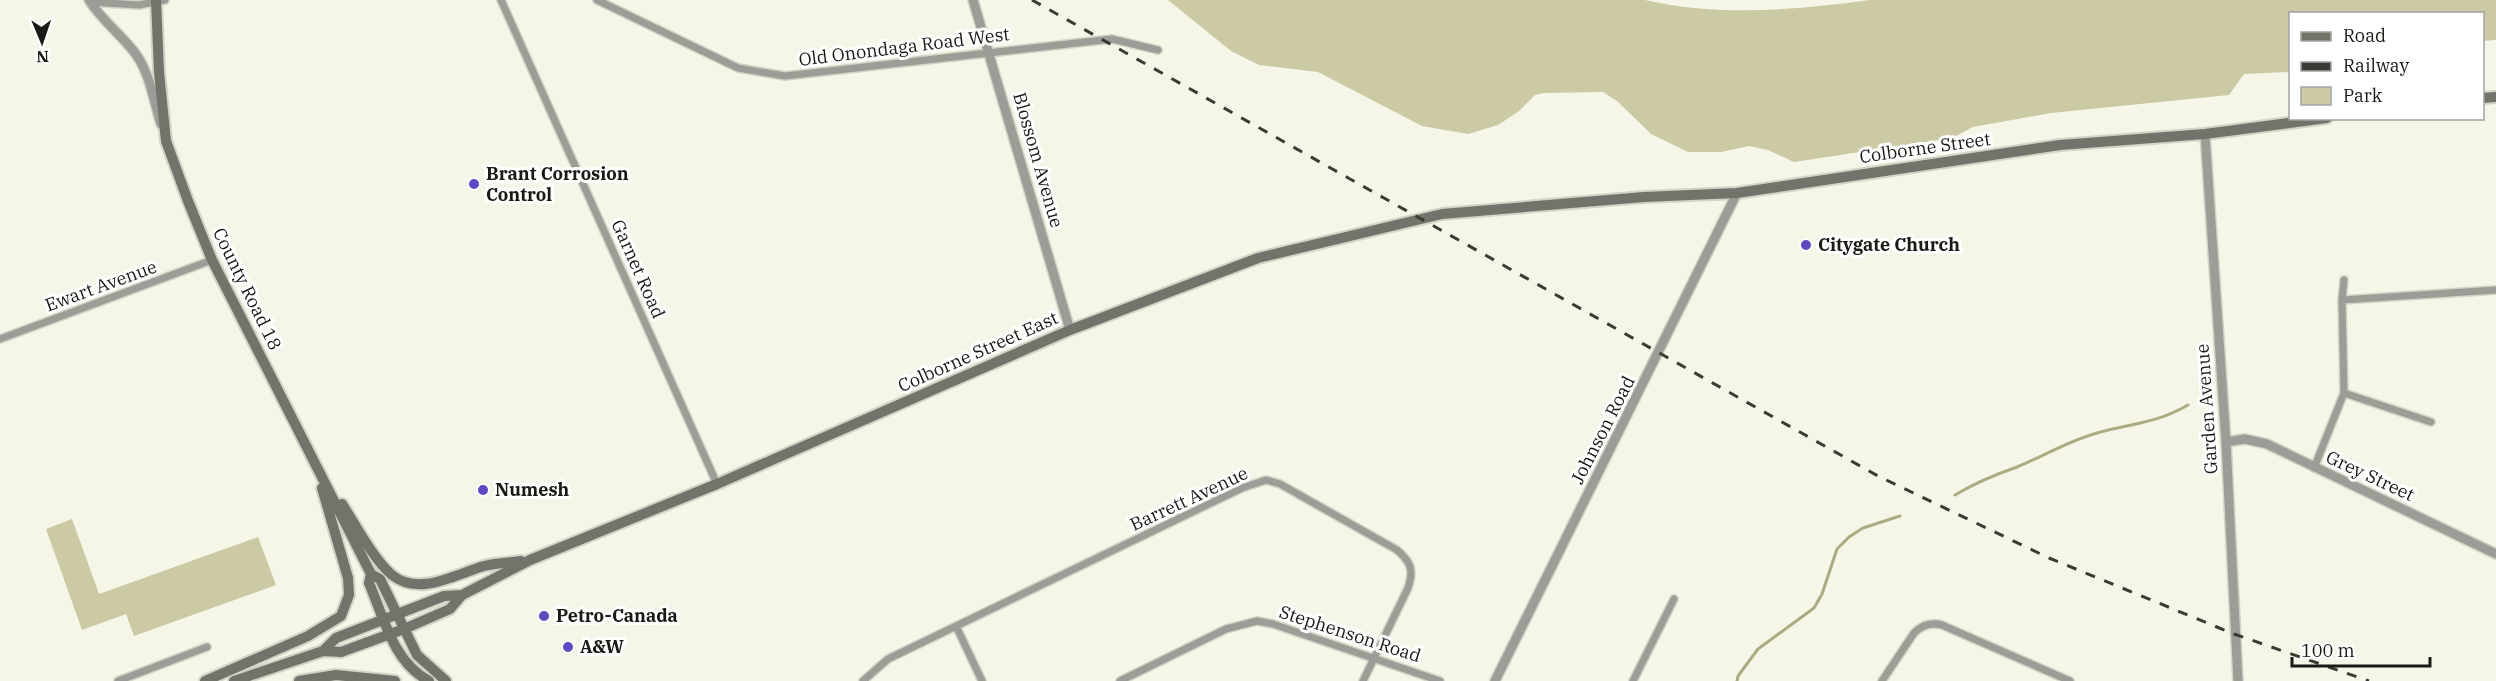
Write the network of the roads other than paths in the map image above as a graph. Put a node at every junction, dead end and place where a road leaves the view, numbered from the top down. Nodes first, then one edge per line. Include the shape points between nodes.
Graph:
1 (501, 0) edge
2 (597, 0) edge
3 (973, 0) edge
4 (90, 1) edge
5 (159, 1) edge
6 (1158, 50) dead end
7 (990, 51) junction
8 (2312, 120) edge
9 (2205, 134) junction
10 (166, 141) junction
11 (1737, 193) junction
12 (1528, 207) joint
13 (212, 261) junction
14 (2344, 280) dead end
15 (2496, 290) edge
16 (2342, 300) junction
17 (1070, 330) junction
18 (0, 339) edge
19 (2344, 393) junction
20 (2431, 422) dead end
21 (2226, 442) junction
22 (314, 462) junction
23 (2314, 468) junction
24 (717, 484) junction
25 (2496, 554) edge
26 (530, 560) junction
27 (371, 574) junction
28 (462, 594) junction
29 (1674, 599) dead end
30 (397, 614) junction
31 (384, 619) junction
32 (956, 626) junction
33 (404, 629) junction
34 (390, 634) junction
35 (207, 647) dead end
36 (323, 651) junction
37 (1374, 659) junction
38 (118, 681) edge
39 (205, 681) edge
40 (234, 681) edge
41 (299, 681) edge
42 (395, 681) edge
43 (429, 681) edge
44 (446, 681) edge
45 (863, 681) edge
46 (982, 681) edge
47 (1120, 681) edge
48 (1363, 681) edge
49 (1440, 681) edge
50 (1496, 681) edge
51 (1633, 681) edge
52 (1882, 681) edge
53 (2070, 681) edge
54 (2238, 681) edge

1 - 24 street, Garnet Road
2 - 7 street, Old Onondaga Road West via 738,68 784,76
3 - 7 street, Blossom Avenue
4 - 5 street via 124,5
4 - 10 street via 135,53
5 - 10 main road, County Road 18
6 - 7 street, Old Onondaga Road West via 1112,39
7 - 17 street, Blossom Avenue
8 - 9 main road, Colborne Street
9 - 11 main road, Colborne Street via 2060,145
9 - 21 street, Garden Avenue
10 - 13 main road, County Road 18
11 - 12 main road, Colborne Street
11 - 50 street, Johnson Road
12 - 17 main road, Colborne Street East via 1442,214 1258,258
13 - 18 street, Ewart Avenue
13 - 22 main road, County Road 18
14 - 16 street
15 - 16 street
16 - 19 street
17 - 24 main road, Colborne Street East
19 - 20 street
19 - 23 street
21 - 23 street, Grey Street via 2257,440
21 - 54 street, Garden Avenue
22 - 26 main road via 379,560 399,580 425,584 486,566
22 - 27 main road, County Road 18
22 - 39 main road via 348,578 349,595 341,616 308,636
23 - 25 street, Grey Street
24 - 26 main road, Colborne Street East
26 - 28 main road, Colborne Street East
27 - 30 main road, County Road 18 via 380,579
27 - 31 main road, County Road 18 via 369,583
28 - 30 main road, Colborne Street East via 444,596
28 - 33 main road, Colborne Street East via 450,609
29 - 51 street
30 - 31 main road, Colborne Street East
30 - 33 main road, County Road 18
31 - 34 main road, County Road 18
31 - 36 main road, Colborne Street East via 336,638
32 - 37 street, Barrett Avenue via 1266,480 1298,494 1409,560 1412,577
32 - 45 street, Barrett Avenue via 888,659
32 - 46 street
33 - 34 main road, Colborne Street East
33 - 44 main road, County Road 18 via 417,655
34 - 36 main road, Colborne Street East via 341,652
34 - 43 main road, County Road 18 via 407,664
35 - 38 street
36 - 40 main road, Colborne Street East
37 - 47 street, Stephenson Road via 1257,621 1226,629
37 - 48 street, Barrett Avenue
37 - 49 street, Stephenson Road
41 - 42 main road via 336,675
52 - 53 street via 1914,633 1933,624

